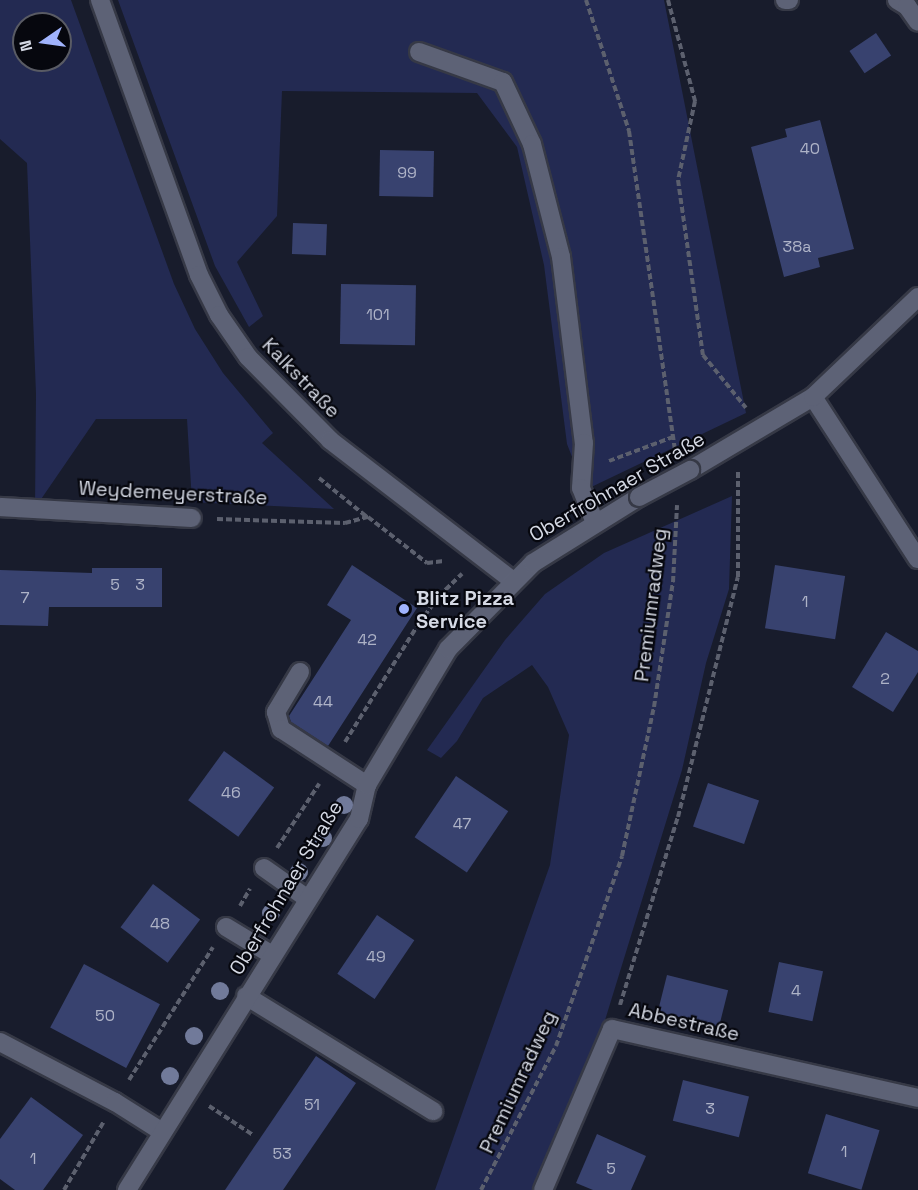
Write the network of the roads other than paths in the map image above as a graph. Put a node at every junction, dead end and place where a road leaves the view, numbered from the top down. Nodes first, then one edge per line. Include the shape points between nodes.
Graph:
1 (100, 0) edge
2 (897, 0) edge
3 (918, 22) edge
4 (419, 52) dead end
5 (918, 297) edge
6 (813, 397) junction
7 (0, 507) edge
8 (192, 518) road end
9 (595, 522) junction
10 (918, 559) edge
11 (513, 581) junction
12 (300, 672) dead end
13 (367, 785) junction
14 (264, 868) dead end
15 (308, 898) junction
16 (226, 927) dead end
17 (272, 955) junction
18 (246, 996) junction
19 (0, 1042) edge
20 (918, 1098) edge
21 (434, 1110) dead end
22 (161, 1131) junction
23 (127, 1190) edge
24 (543, 1190) edge

1 - 11 main road, Kalkstraße via 199,275 230,332 264,378 330,440
2 - 3 main road via 907,6
4 - 9 main road via 503,81 532,144 561,257 584,443 581,488
5 - 6 main road, Oberfrohnaer Straße
6 - 9 main road, Oberfrohnaer Straße, bridge via 739,442 683,465
6 - 10 main road
7 - 8 main road, Weydemeyerstraße
9 - 11 main road, Oberfrohnaer Straße
11 - 13 main road, Oberfrohnaer Straße via 448,650
12 - 13 main road via 276,712 281,729
13 - 15 main road, Oberfrohnaer Straße via 359,819
14 - 15 main road
15 - 17 main road, Oberfrohnaer Straße
16 - 17 main road
17 - 18 main road, Oberfrohnaer Straße
18 - 21 main road
18 - 22 main road, Oberfrohnaer Straße
19 - 22 main road via 115,1102
20 - 24 main road, Abbestraße via 612,1029
22 - 23 main road, Oberfrohnaer Straße

